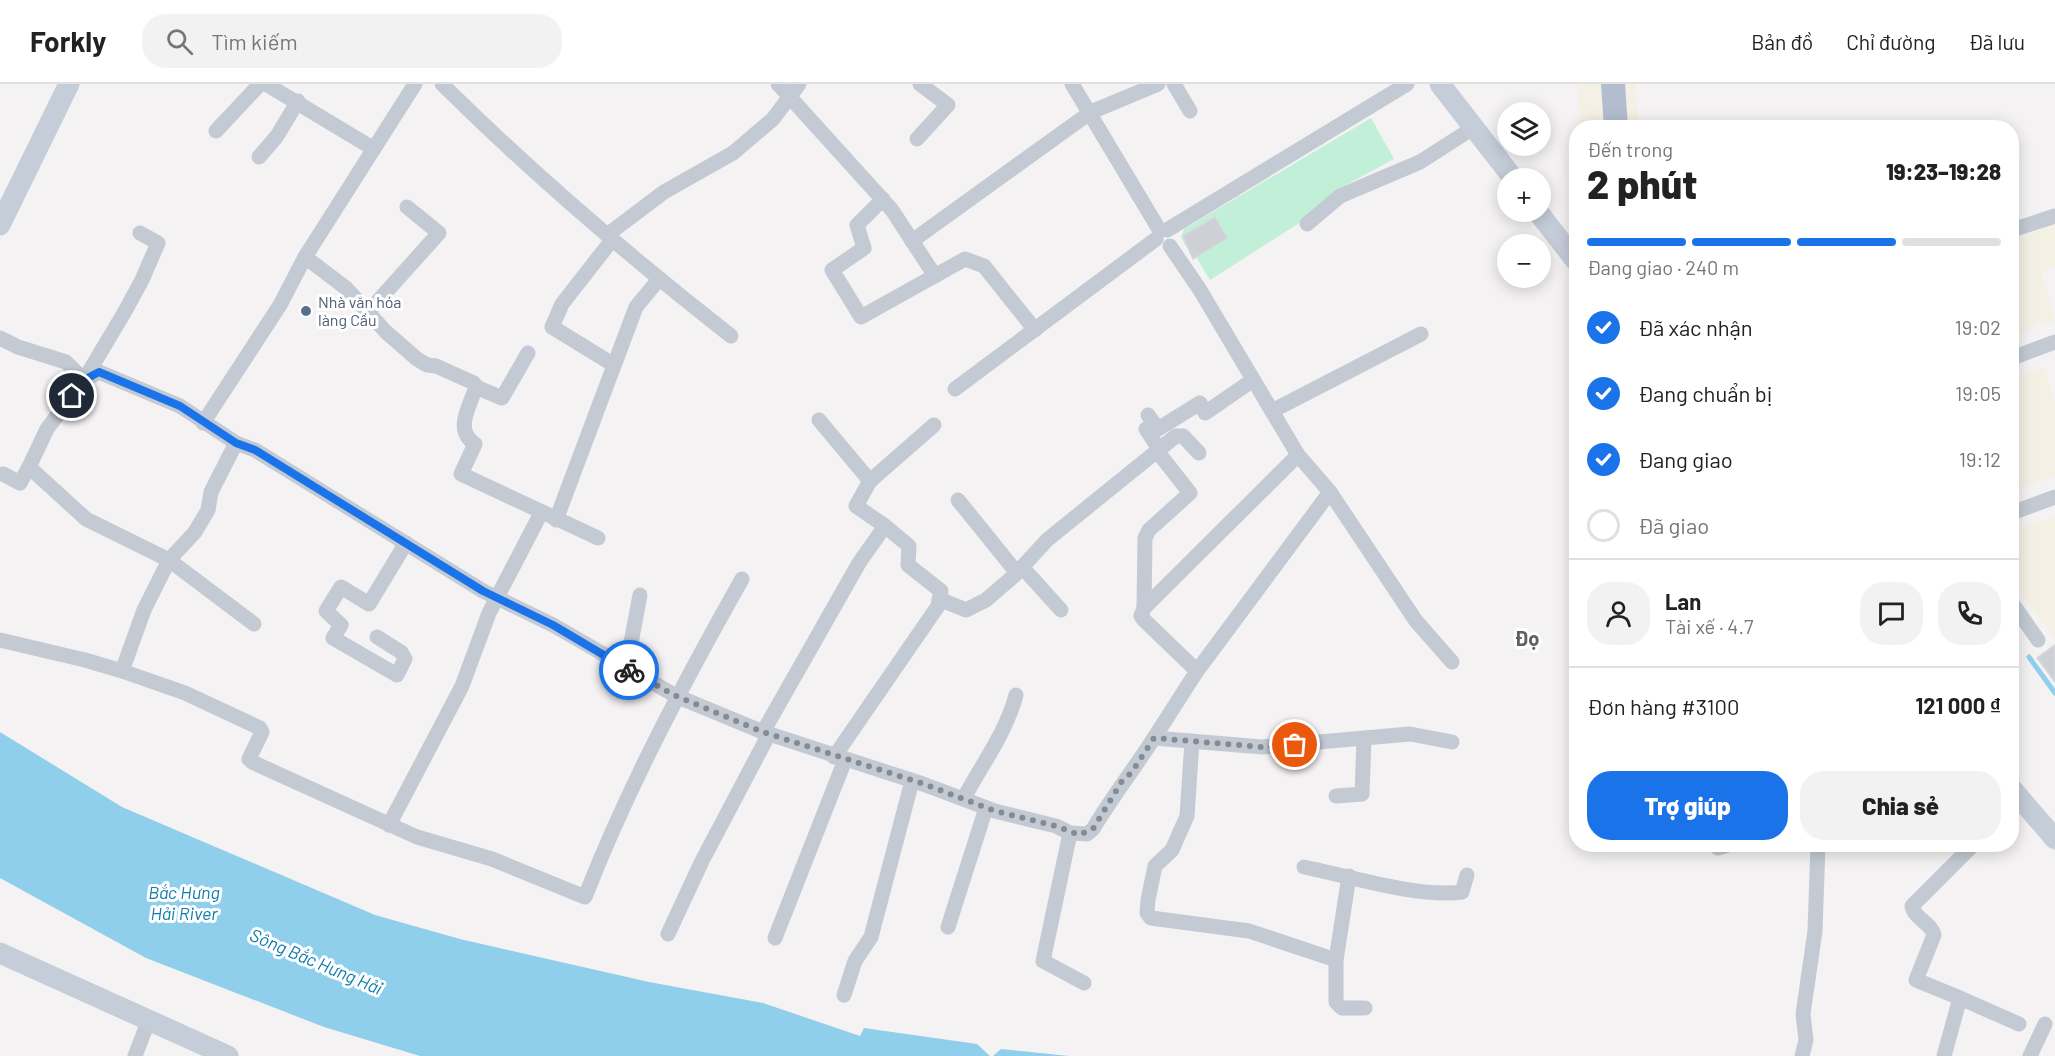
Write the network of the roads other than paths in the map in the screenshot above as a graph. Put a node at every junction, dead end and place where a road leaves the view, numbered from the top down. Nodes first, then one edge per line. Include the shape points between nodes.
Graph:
1 (69, 84) edge
2 (260, 84) edge
3 (266, 84) edge
4 (415, 84) edge
5 (442, 84) edge
6 (778, 84) edge
7 (800, 84) edge
8 (920, 84) edge
9 (1072, 84) edge
10 (1158, 84) edge
11 (1174, 84) edge
12 (1407, 84) edge
13 (1440, 84) edge
14 (1613, 84) edge
15 (788, 96) junction
16 (298, 101) junction
17 (1190, 111) dead end
18 (1091, 112) junction
19 (1615, 120) edge
20 (1473, 128) junction
21 (216, 131) dead end
22 (917, 139) dead end
23 (374, 149) junction
24 (259, 157) dead end
25 (1504, 168) edge
26 (883, 199) junction
27 (407, 207) dead end
28 (2055, 216) edge
29 (1547, 222) edge
30 (1307, 224) dead end
31 (0, 225) edge
32 (2019, 228) edge
33 (140, 233) dead end
34 (1161, 234) junction
35 (609, 238) junction
36 (912, 241) junction
37 (1569, 248) edge
38 (304, 257) junction
39 (935, 276) junction
40 (658, 279) junction
41 (369, 311) junction
42 (1035, 330) junction
43 (1421, 334) dead end
44 (731, 336) dead end
45 (0, 338) edge
46 (2055, 342) edge
47 (528, 353) dead end
48 (2019, 355) edge
49 (614, 365) junction
50 (84, 380) junction
51 (1252, 380) junction
52 (476, 387) junction
53 (955, 388) dead end
54 (1272, 411) junction
55 (819, 420) dead end
56 (203, 423) junction
57 (934, 425) dead end
58 (236, 443) junction
59 (1157, 451) junction
60 (1199, 453) dead end
61 (1298, 455) junction
62 (29, 467) junction
63 (3, 474) dead end
64 (1316, 478) junction
65 (870, 481) junction
66 (1330, 492) junction
67 (2055, 497) edge
68 (958, 500) dead end
69 (1317, 508) junction
70 (2019, 510) edge
71 (541, 513) junction
72 (556, 520) junction
73 (885, 526) junction
74 (598, 538) dead end
75 (406, 543) junction
76 (169, 560) junction
77 (1019, 570) junction
78 (742, 579) dead end
79 (640, 595) dead end
80 (498, 597) junction
81 (939, 599) junction
82 (1144, 608) junction
83 (1061, 610) dead end
84 (2019, 613) edge
85 (254, 624) dead end
86 (377, 637) dead end
87 (0, 640) edge
88 (2038, 640) dead end
89 (1452, 662) dead end
90 (621, 665) junction
91 (122, 671) junction
92 (1197, 671) junction
93 (1016, 695) dead end
94 (676, 696) junction
95 (766, 733) junction
96 (1154, 738) junction
97 (1364, 740) junction
98 (1192, 741) junction
99 (1452, 742) dead end
100 (839, 759) junction
101 (912, 781) junction
102 (1336, 796) dead end
103 (964, 798) junction
104 (2019, 804) edge
105 (986, 808) junction
106 (389, 825) junction
107 (1070, 833) junction
108 (2055, 839) edge
109 (1818, 852) edge
110 (1966, 852) edge
111 (1304, 867) dead end
112 (1467, 875) dead end
113 (1349, 876) junction
114 (948, 927) dead end
115 (668, 934) dead end
116 (775, 938) dead end
117 (0, 953) edge
118 (1336, 960) junction
119 (1084, 982) dead end
120 (844, 995) dead end
121 (1960, 998) junction
122 (1365, 1008) dead end
123 (148, 1022) junction
124 (2019, 1024) dead end
125 (2045, 1024) dead end
126 (135, 1056) edge
127 (228, 1056) edge
128 (1803, 1056) edge
129 (1944, 1056) edge
130 (2030, 1056) edge

1 - 31 main road
2 - 21 street
3 - 16 street
4 - 23 street
5 - 35 street
6 - 15 street
7 - 15 street
8 - 22 street via 948,105
9 - 18 street
10 - 18 street
11 - 17 street
12 - 34 street
13 - 20 main road
14 - 19 main road
15 - 26 street
15 - 35 street via 773,119 733,153 664,192
16 - 23 street
16 - 24 street
18 - 34 street
18 - 36 street
20 - 25 main road
20 - 30 street via 1420,162 1340,196
23 - 38 street
26 - 36 street
26 - 39 street via 857,225 864,248 832,270 861,317
27 - 41 street via 439,233
28 - 32 street
29 - 37 main road
33 - 50 street via 158,243 142,280
34 - 42 street
34 - 51 street via 1159,246 1170,246
35 - 40 street
35 - 49 street via 562,304 552,327
36 - 39 street
38 - 41 street
38 - 56 street via 280,305
39 - 42 street via 965,259 984,266
40 - 44 street
40 - 49 street via 636,307
41 - 52 street via 417,359
42 - 53 street
43 - 54 street
45 - 50 street via 66,362
46 - 48 street
47 - 52 street via 502,398
49 - 72 street
50 - 56 street via 99,372 180,406
50 - 62 street via 47,429
51 - 54 street
51 - 59 street via 1205,413 1200,403 1158,429 1147,422
52 - 71 street via 462,429 475,444 461,474
54 - 61 street
55 - 65 street
56 - 58 street
57 - 65 street
58 - 75 street via 255,450
58 - 76 street via 212,492 208,510 195,532
59 - 60 street via 1176,436 1182,436
59 - 77 street via 1047,540
59 - 82 street via 1190,493 1145,538
61 - 64 street
61 - 82 street
62 - 63 street via 20,483
62 - 76 street via 86,519
64 - 66 street
64 - 69 street
65 - 73 street via 856,506
66 - 69 street
66 - 89 street via 1416,621
67 - 70 street
68 - 77 street
69 - 92 street
71 - 72 street
71 - 80 street
72 - 74 street
73 - 81 street via 909,546 908,565 941,591
73 - 95 street via 859,562
75 - 80 street
75 - 86 street via 369,604 341,587 326,610 341,625 333,638 397,675 405,659 401,652
76 - 85 street
76 - 91 street via 144,610
77 - 81 street via 986,600 966,610
77 - 83 street
78 - 94 street
79 - 90 street via 631,643
80 - 90 street
80 - 106 street via 462,686
81 - 100 street
82 - 92 street via 1144,620
84 - 88 street
87 - 91 street
90 - 94 street
91 - 106 street via 185,693 260,728 262,732 249,759 252,762
92 - 96 street
93 - 103 street via 1001,734
94 - 95 street
94 - 106 street via 585,897 492,859
95 - 100 street
95 - 115 street
96 - 98 street
96 - 107 street via 1093,829 1079,835
97 - 98 street via 1262,747
97 - 99 street via 1410,734
97 - 102 street via 1362,794
98 - 118 street via 1187,816 1172,850 1155,866 1147,913 1151,918 1249,931
100 - 101 street
100 - 116 street
101 - 103 street
101 - 120 street via 871,937 855,961
103 - 105 street
104 - 108 main road
105 - 107 street
105 - 114 street
107 - 119 street via 1043,961
109 - 128 street via 1815,931 1803,1014
110 - 121 street via 1912,906 1914,915 1934,935 1916,980
111 - 113 street
112 - 113 street via 1462,892 1450,893
113 - 118 street
117 - 123 main road
118 - 122 street via 1335,1002 1342,1008
121 - 124 street
121 - 129 street
123 - 126 street
123 - 127 main road
125 - 130 street

